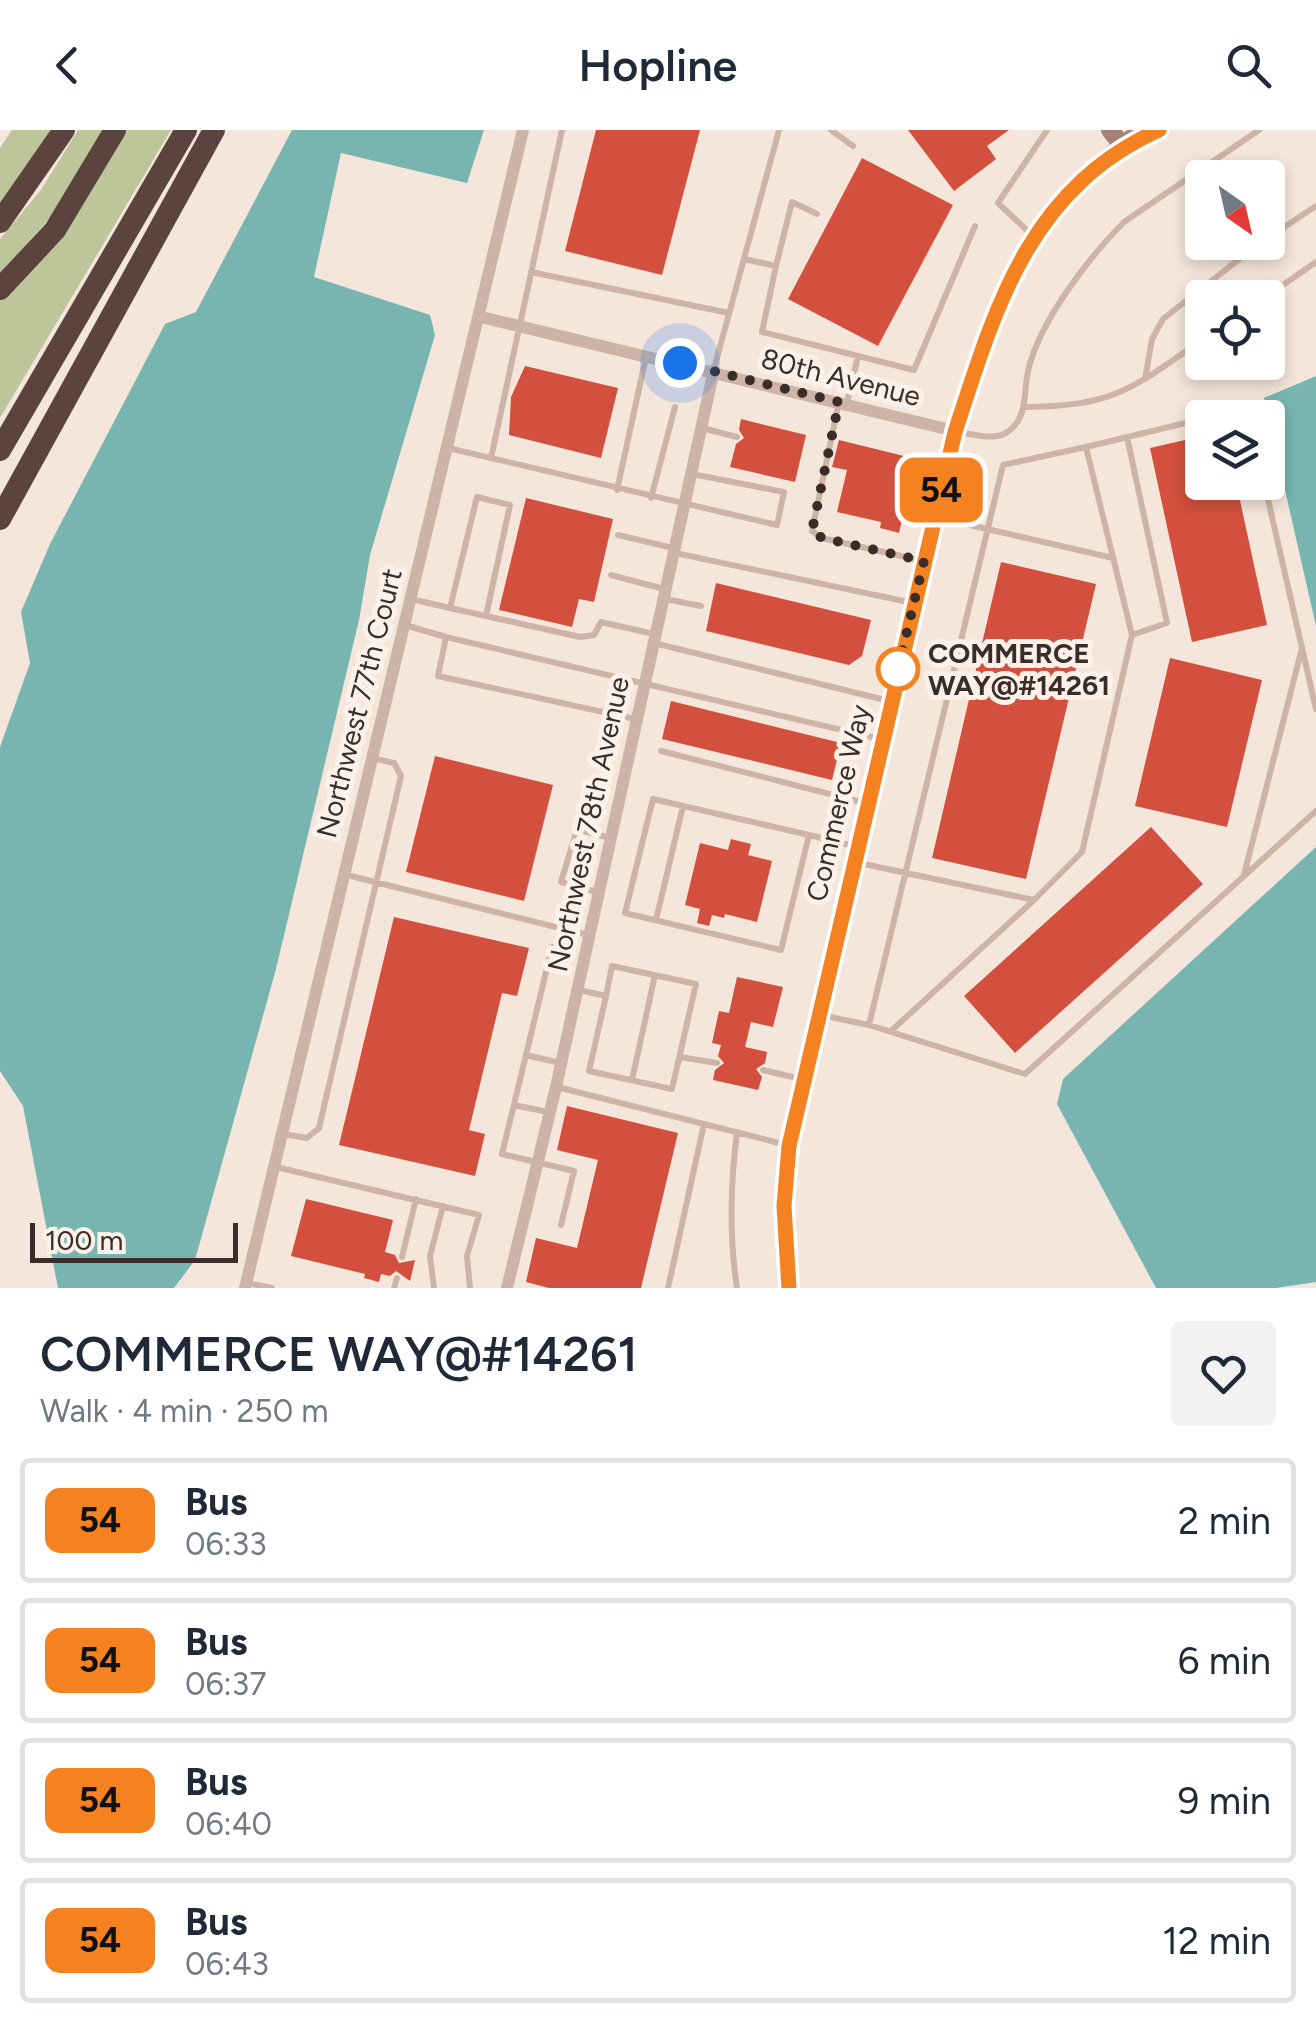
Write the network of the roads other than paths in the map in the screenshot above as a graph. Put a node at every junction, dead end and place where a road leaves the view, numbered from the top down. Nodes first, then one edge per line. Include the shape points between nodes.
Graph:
1 (64, 130) edge
2 (115, 130) edge
3 (186, 130) edge
4 (214, 130) edge
5 (523, 130) edge
6 (562, 130) edge
7 (779, 130) edge
8 (831, 130) edge
9 (1047, 130) edge
10 (1110, 130) edge
11 (1141, 130) edge
12 (1159, 130) edge
13 (1259, 130) edge
14 (853, 146) dead end
15 (1122, 146) junction
16 (1316, 206) edge
17 (817, 214) dead end
18 (0, 222) edge
19 (975, 226) dead end
20 (1285, 227) edge
21 (1034, 237) junction
22 (744, 258) junction
23 (1238, 260) edge
24 (1316, 262) edge
25 (776, 266) junction
26 (531, 272) junction
27 (1285, 283) edge
28 (0, 290) edge
29 (729, 313) junction
30 (481, 317) junction
31 (519, 326) junction
32 (1185, 352) edge
33 (646, 356) junction
34 (858, 356) junction
35 (714, 370) junction
36 (1146, 379) junction
37 (843, 403) junction
38 (1025, 407) junction
39 (674, 408) dead end
40 (1185, 423) edge
41 (701, 428) junction
42 (955, 432) junction
43 (737, 437) dead end
44 (1127, 437) junction
45 (1086, 446) junction
46 (448, 448) junction
47 (0, 450) edge
48 (491, 458) junction
49 (691, 474) junction
50 (618, 490) junction
51 (651, 498) junction
52 (1268, 500) edge
53 (684, 506) junction
54 (934, 517) junction
55 (0, 519) edge
56 (988, 530) junction
57 (618, 536) dead end
58 (674, 550) junction
59 (1114, 558) junction
60 (924, 561) junction
61 (610, 574) dead end
62 (664, 594) junction
63 (410, 599) junction
64 (914, 603) junction
65 (700, 606) dead end
66 (450, 608) junction
67 (486, 616) junction
68 (404, 625) junction
69 (1132, 634) junction
70 (446, 637) junction
71 (654, 638) junction
72 (1302, 648) junction
73 (645, 681) junction
74 (890, 701) junction
75 (1316, 709) edge
76 (637, 720) junction
77 (881, 739) junction
78 (661, 751) dead end
79 (370, 758) junction
80 (866, 803) junction
81 (683, 806) junction
82 (1316, 811) edge
83 (809, 836) junction
84 (610, 839) junction
85 (854, 854) junction
86 (906, 873) junction
87 (342, 874) junction
88 (1244, 876) junction
89 (378, 883) junction
90 (598, 893) junction
91 (1034, 900) junction
92 (656, 920) junction
93 (589, 935) junction
94 (552, 947) dead end
95 (654, 976) junction
96 (578, 989) junction
97 (606, 996) junction
98 (817, 1014) junction
99 (869, 1024) junction
100 (890, 1032) junction
101 (526, 1055) junction
102 (680, 1057) junction
103 (561, 1063) junction
104 (717, 1063) dead end
105 (763, 1070) dead end
106 (804, 1079) junction
107 (632, 1080) junction
108 (556, 1087) junction
109 (514, 1105) junction
110 (550, 1112) junction
111 (704, 1124) junction
112 (737, 1133) junction
113 (282, 1134) junction
114 (789, 1146) junction
115 (537, 1162) junction
116 (275, 1166) junction
117 (416, 1199) junction
118 (444, 1206) junction
119 (561, 1225) dead end
120 (402, 1257) dead end
121 (397, 1278) dead end
122 (246, 1286) edge
123 (272, 1288) edge
124 (394, 1288) edge
125 (434, 1288) edge
126 (470, 1288) edge
127 (507, 1288) edge
128 (668, 1288) edge
129 (736, 1288) edge
130 (788, 1288) edge

1 - 18 highway
2 - 28 highway via 65,216
3 - 47 highway
4 - 55 highway
5 - 30 street, Northwest 77th Court
6 - 26 lane
7 - 22 lane
8 - 14 lane
9 - 21 lane via 998,203
10 - 15 street
11 - 15 street, Commerce Way
12 - 15 street, Commerce Way
13 - 38 lane via 1106,240 1040,341 1028,370
15 - 21 street, Commerce Way via 1067,194
16 - 20 lane
17 - 25 lane via 792,202
19 - 34 lane via 914,370
21 - 42 street, Commerce Way via 987,333
22 - 25 lane
22 - 29 lane
23 - 36 lane via 1163,320 1152,339
24 - 27 lane
25 - 34 lane via 762,332
26 - 29 lane
26 - 31 lane
29 - 35 lane
30 - 31 street, 80th Avenue
30 - 46 street, Northwest 77th Court
31 - 33 street, 80th Avenue
31 - 48 lane
32 - 36 lane
33 - 35 street, 80th Avenue
33 - 50 lane
34 - 37 lane
35 - 37 street, 80th Avenue
35 - 41 street, Northwest 78th Avenue
36 - 38 lane via 1098,403
37 - 42 street, 80th Avenue
37 - 60 lane via 812,531
38 - 42 lane via 1005,434
39 - 51 lane
40 - 44 lane
41 - 43 lane
41 - 49 street, Northwest 78th Avenue
42 - 54 street, Commerce Way
44 - 45 lane
44 - 69 lane via 1168,623
45 - 56 lane via 1004,466
45 - 59 lane
46 - 48 lane
46 - 63 street, Northwest 77th Court
48 - 50 lane
49 - 53 street, Northwest 78th Avenue
49 - 53 lane via 784,492 777,525
50 - 51 lane
51 - 53 lane
52 - 72 lane
53 - 58 street, Northwest 78th Avenue
54 - 56 lane
54 - 60 street, Commerce Way
56 - 59 lane
56 - 86 lane
57 - 58 lane
58 - 62 street, Northwest 78th Avenue
58 - 64 lane
59 - 69 lane
60 - 64 street, Commerce Way
61 - 62 lane
62 - 65 lane
62 - 71 street, Northwest 78th Avenue
63 - 66 lane
63 - 68 street, Northwest 77th Court
64 - 74 street, Commerce Way
66 - 67 lane
66 - 67 lane via 477,497 510,505
67 - 71 lane via 580,636 594,635 601,622
68 - 70 lane
68 - 79 street, Northwest 77th Court
69 - 91 lane via 1082,852
70 - 73 lane
70 - 76 lane via 438,676
71 - 73 street, Northwest 78th Avenue
71 - 74 lane
72 - 75 lane
72 - 88 lane
73 - 76 street, Northwest 78th Avenue
73 - 77 lane
74 - 77 street, Commerce Way
76 - 84 street, Northwest 78th Avenue
77 - 80 street, Commerce Way
78 - 80 lane
79 - 87 street, Northwest 77th Court
79 - 89 lane via 394,763 401,776
80 - 85 street, Commerce Way
81 - 83 lane
81 - 92 lane
81 - 92 lane via 653,799 648,818 626,913
82 - 88 lane
83 - 85 lane
83 - 92 lane via 781,950
84 - 90 street, Northwest 78th Avenue
84 - 90 lane via 577,829 561,882
85 - 86 lane
85 - 98 street, Commerce Way
86 - 91 lane
86 - 99 lane
87 - 89 lane
87 - 113 street, Northwest 77th Court
88 - 100 lane via 1025,1074
89 - 93 lane
89 - 113 lane via 320,1128 308,1138
90 - 93 street, Northwest 78th Avenue
91 - 100 lane
93 - 96 street, Northwest 78th Avenue
94 - 101 lane
95 - 97 lane via 612,966
95 - 102 lane via 696,984
95 - 107 lane
96 - 97 lane
96 - 103 street, Northwest 78th Avenue
97 - 107 lane via 589,1071
98 - 99 lane
98 - 106 street, Commerce Way
99 - 100 lane
101 - 103 lane
101 - 109 lane
102 - 104 lane
102 - 107 lane via 672,1089
103 - 108 street, Northwest 78th Avenue
105 - 106 lane
106 - 114 street, Commerce Way
108 - 110 street, Northwest 78th Avenue
108 - 111 lane
109 - 110 lane
109 - 115 lane via 502,1154
110 - 115 street, Northwest 78th Avenue
111 - 112 lane
111 - 128 lane
112 - 114 lane
112 - 129 lane via 730,1182
113 - 116 street, Northwest 77th Court
114 - 130 street, Commerce Way
115 - 119 lane via 574,1171
115 - 127 street, Northwest 78th Avenue
116 - 117 lane
116 - 122 street, Northwest 77th Court
117 - 118 lane
117 - 120 lane
118 - 125 lane via 430,1256
118 - 126 lane via 480,1215 467,1256
121 - 124 lane
122 - 123 lane

